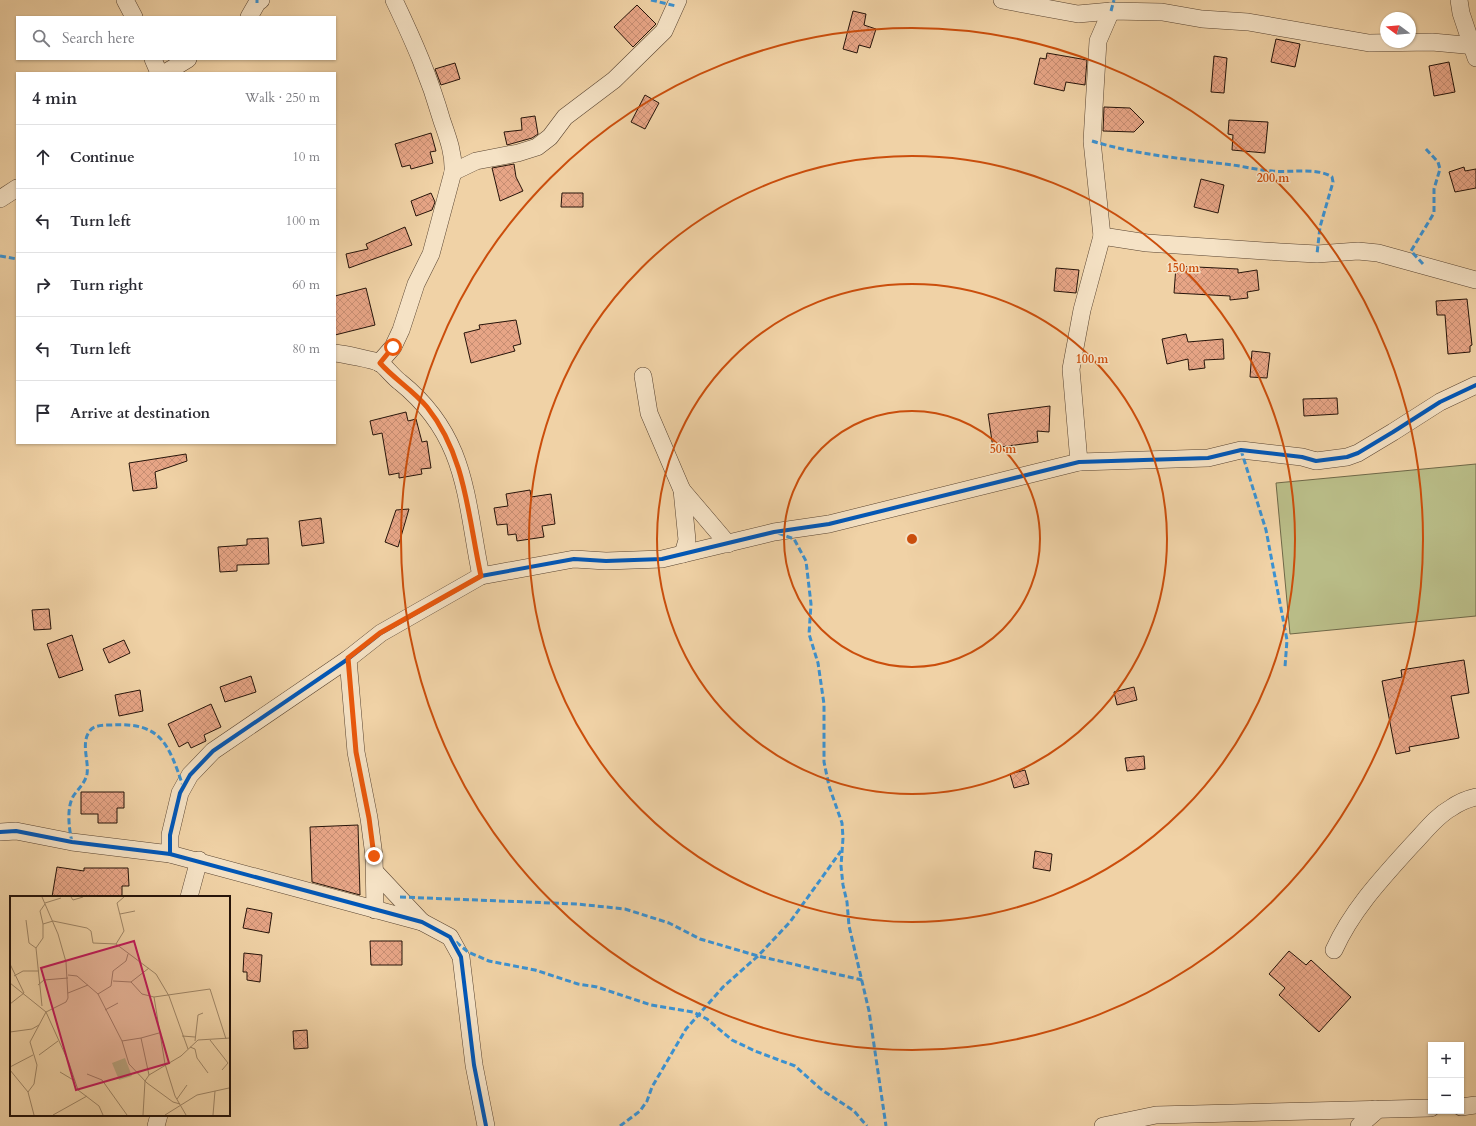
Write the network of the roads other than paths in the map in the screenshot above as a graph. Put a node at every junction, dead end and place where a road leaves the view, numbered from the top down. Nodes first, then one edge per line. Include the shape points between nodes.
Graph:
1 (125, 0) edge
2 (261, 0) edge
3 (394, 0) edge
4 (678, 0) edge
5 (1002, 0) edge
6 (1459, 0) edge
7 (1111, 11) junction
8 (133, 16) edge
9 (250, 16) edge
10 (1475, 50) edge
11 (153, 60) edge
12 (186, 60) edge
13 (158, 72) edge
14 (167, 72) edge
15 (453, 172) junction
16 (16, 189) edge
17 (0, 199) edge
18 (1102, 236) junction
19 (1476, 280) edge
20 (336, 354) edge
21 (380, 363) junction
22 (643, 376) dead end
23 (1476, 385) edge
24 (1079, 462) junction
25 (682, 490) junction
26 (728, 544) junction
27 (683, 554) junction
28 (481, 576) junction
29 (348, 658) junction
30 (1476, 797) edge
31 (0, 832) edge
32 (170, 854) junction
33 (199, 860) junction
34 (376, 873) junction
35 (189, 896) edge
36 (375, 910) junction
37 (422, 922) junction
38 (1334, 950) dead end
39 (1476, 1105) edge
40 (1464, 1107) edge
41 (1428, 1108) edge
42 (1375, 1109) junction
43 (159, 1116) edge
44 (156, 1126) edge
45 (486, 1126) edge
46 (1103, 1126) edge
47 (1359, 1126) edge

1 - 8 street
2 - 9 street
3 - 15 street via 434,91 454,158
4 - 15 street via 664,31 614,80 565,117 550,137 538,147 476,161
5 - 7 street via 1078,14
6 - 10 street via 1461,13
7 - 10 street via 1162,12 1202,19 1248,22 1369,43 1432,42
7 - 18 street via 1098,41 1092,141
11 - 13 street
12 - 14 street
15 - 21 street via 431,254 416,284 401,330 393,347
16 - 17 street
18 - 19 street via 1148,243 1280,252 1378,253
18 - 24 street via 1082,310 1071,369
20 - 21 street
21 - 28 street via 426,406 442,429 459,465 468,498
22 - 25 street via 649,413
23 - 24 street via 1440,402 1358,453 1347,457 1316,460 1241,450 1208,458
24 - 26 street via 829,524 774,532
25 - 26 street
25 - 27 street via 687,540
26 - 27 street
27 - 28 street via 637,561 574,559
28 - 29 street via 380,633
29 - 32 street via 213,751 196,767 177,800 170,835
29 - 34 street via 356,752 369,818
30 - 38 street via 1450,808 1428,827 1361,905 1344,928
31 - 32 street via 16,831 72,842
32 - 33 street
33 - 35 street
33 - 36 street
34 - 36 street
34 - 37 street
36 - 37 street
37 - 45 street via 450,937 461,957 474,1065
39 - 40 street
41 - 42 street
42 - 46 street via 1156,1115
42 - 47 street via 1375,1112
43 - 44 street

